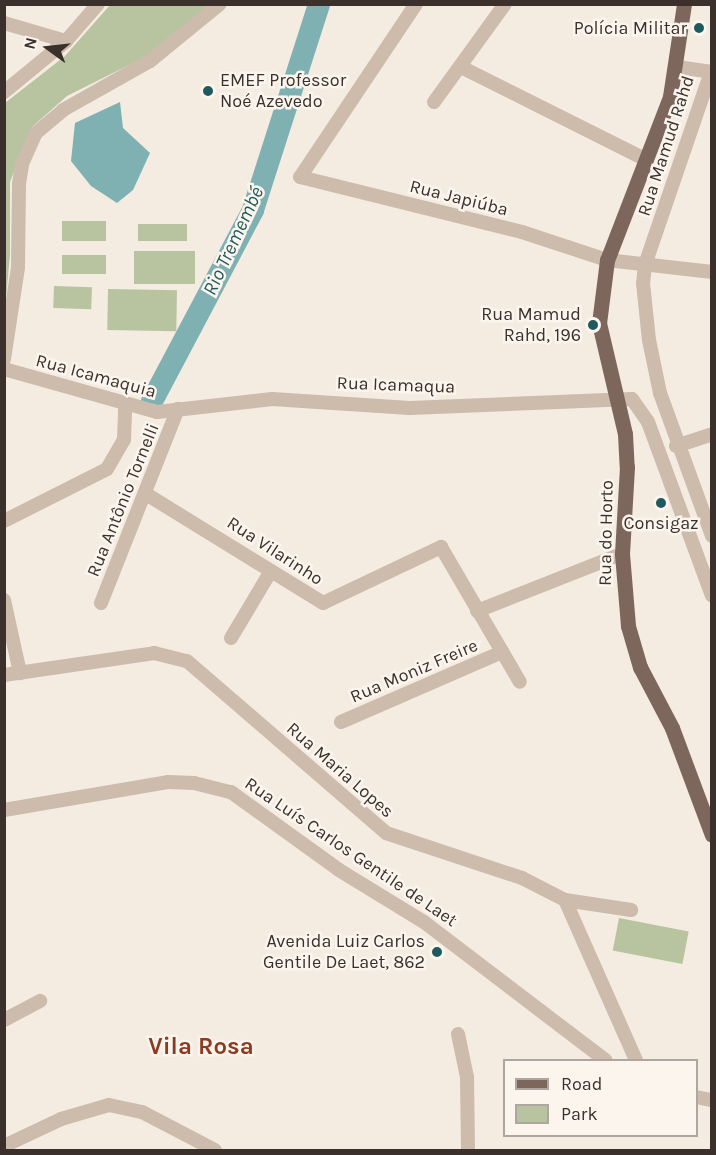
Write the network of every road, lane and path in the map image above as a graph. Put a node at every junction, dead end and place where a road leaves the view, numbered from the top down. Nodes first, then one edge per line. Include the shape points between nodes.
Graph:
1 (98, 4) edge
2 (220, 4) edge
3 (416, 4) edge
4 (505, 4) edge
5 (672, 4) edge
6 (684, 4) edge
7 (4, 23) edge
8 (682, 28) junction
9 (66, 41) junction
10 (461, 67) junction
11 (677, 67) junction
12 (711, 72) edge
13 (4, 92) edge
14 (434, 102) dead end
15 (647, 160) junction
16 (607, 260) junction
17 (645, 265) junction
18 (711, 272) edge
19 (4, 359) edge
20 (4, 369) edge
21 (614, 397) junction
22 (125, 405) junction
23 (178, 409) junction
24 (711, 434) edge
25 (676, 446) junction
26 (146, 494) junction
27 (4, 521) edge
28 (711, 536) edge
29 (622, 554) junction
30 (271, 571) junction
31 (711, 596) edge
32 (4, 600) edge
33 (101, 603) dead end
34 (477, 611) junction
35 (231, 638) dead end
36 (502, 652) junction
37 (20, 673) junction
38 (4, 675) edge
39 (520, 682) dead end
40 (341, 722) dead end
41 (6, 811) edge
42 (711, 835) edge
43 (565, 900) junction
44 (631, 910) dead end
45 (40, 1001) dead end
46 (4, 1020) edge
47 (458, 1034) dead end
48 (604, 1059) edge
49 (636, 1059) edge
50 (4, 1146) edge
51 (215, 1150) edge
52 (468, 1150) edge

1 - 9 street
2 - 19 street via 150,61 63,110 36,133 22,164 19,184 18,267
3 - 16 street, Rua Japiúba via 300,177 522,232
4 - 10 street
5 - 8 main road
6 - 8 main road, Rua Mamud Rahd
7 - 9 street
8 - 11 main road, Rua Mamud Rahd
9 - 13 street
10 - 14 street
10 - 15 street
11 - 12 street, Rua Mamud Rahd
11 - 15 main road, Rua Mamud Rahd
12 - 17 street, Rua Mamud Rahd via 672,196
15 - 16 main road, Rua Mamud Rahd
16 - 17 street
16 - 21 main road, Rua Mamud Rahd via 599,323
17 - 18 street
17 - 25 street, Rua Mamud Rahd via 648,340
20 - 22 street, Rua Icamaquia
21 - 23 street, Rua Icamaqua via 410,408 272,399
21 - 29 main road, Rua do Horto via 622,415 627,467
21 - 31 street via 632,399 648,422
22 - 23 street, Rua Icamaquia via 157,412
22 - 27 street via 124,440 107,470
23 - 26 street, Rua Antônio Tornelli
24 - 25 street
25 - 28 street, Rua Mamud Rahd
26 - 30 street, Rua Vilarinho
26 - 33 street, Rua Antônio Tornelli
29 - 34 street
29 - 42 main road, Rua do Horto via 624,598 635,651 647,684 672,728
30 - 34 street, Rua Vilarinho via 327,602 441,547
30 - 35 street
32 - 37 street
34 - 36 street
36 - 39 street
36 - 40 street, Rua Moniz Freire
37 - 38 street, Rua Maria Lopes
37 - 43 street, Rua Maria Lopes via 154,653 187,661 386,833 522,878
41 - 48 street, Rua Luís Carlos Gentile de Laet via 168,782 195,783 231,792 339,870 431,927
43 - 44 street, Rua Maria Lopes
43 - 49 street
45 - 46 street
47 - 52 street via 467,1077
50 - 51 street via 61,1119 109,1105 142,1112

